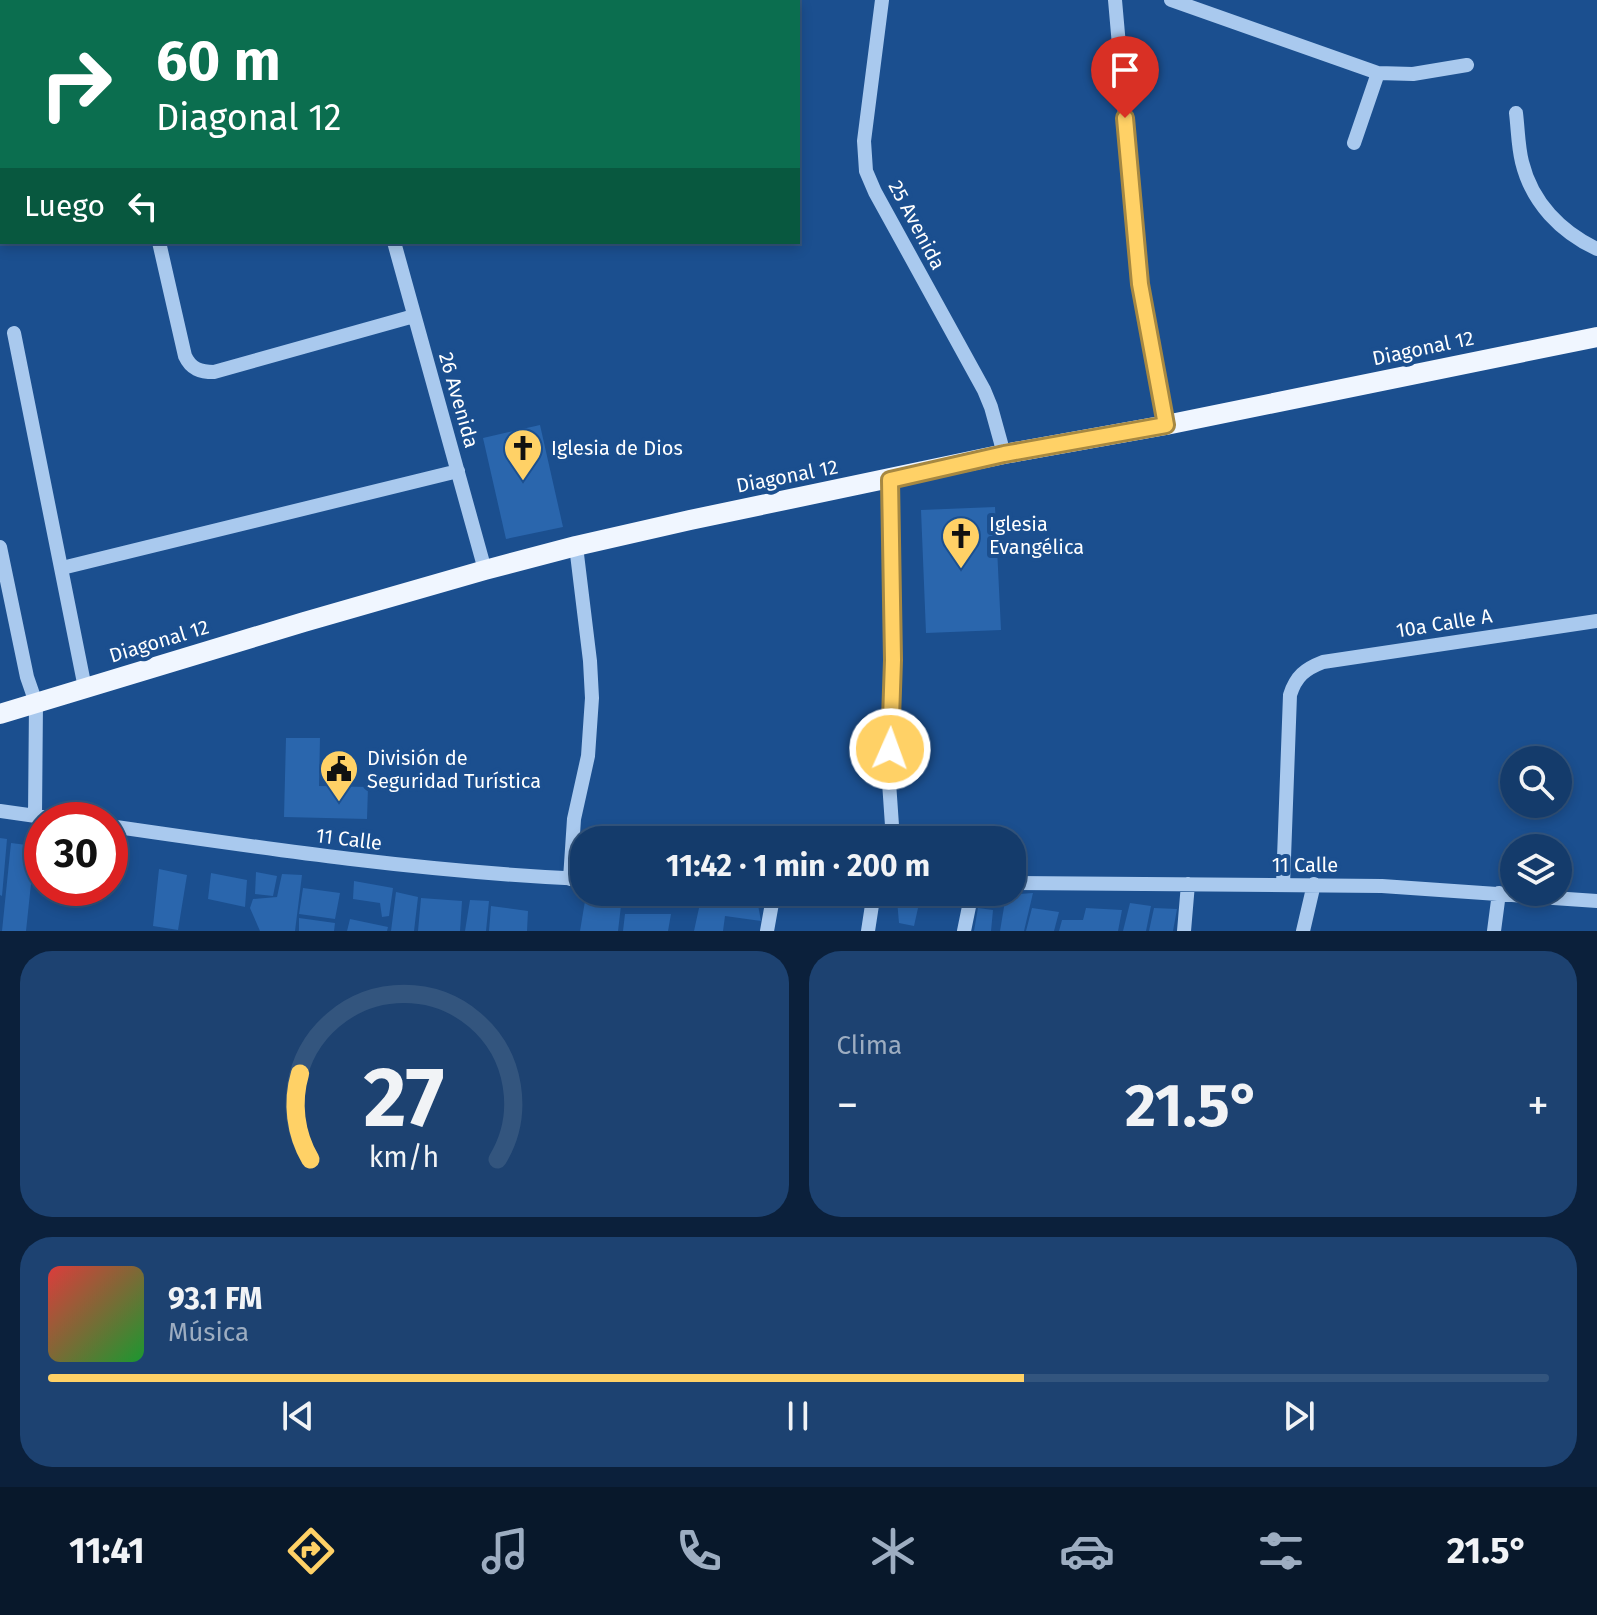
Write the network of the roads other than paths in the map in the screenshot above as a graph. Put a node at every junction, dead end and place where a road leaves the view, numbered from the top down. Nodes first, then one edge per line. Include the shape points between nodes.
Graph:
1 (882, 0) edge
2 (1115, 0) edge
3 (1171, 0) edge
4 (1467, 65) dead end
5 (1378, 73) junction
6 (1516, 113) dead end
7 (1354, 143) dead end
8 (159, 244) edge
9 (395, 244) edge
10 (1597, 249) edge
11 (414, 316) junction
12 (14, 333) dead end
13 (1597, 337) edge
14 (1166, 425) junction
15 (1004, 454) junction
16 (458, 471) junction
17 (890, 480) junction
18 (576, 546) junction
19 (0, 547) edge
20 (62, 568) junction
21 (485, 570) junction
22 (1597, 621) edge
23 (85, 688) junction
24 (36, 703) junction
25 (0, 714) edge
26 (35, 802) edge
27 (0, 811) edge
28 (24, 814) edge
29 (574, 826) edge
30 (892, 826) edge
31 (128, 829) edge
32 (570, 878) edge
33 (1026, 883) edge
34 (1188, 884) junction
35 (1314, 884) junction
36 (1283, 885) junction
37 (1499, 893) junction
38 (1597, 901) edge
39 (771, 906) edge
40 (872, 906) edge
41 (969, 906) edge
42 (767, 931) edge
43 (868, 931) edge
44 (964, 931) edge
45 (1184, 931) edge
46 (1303, 931) edge
47 (1494, 931) edge

1 - 15 street, 25 Avenida via 864,141 866,171 984,390
2 - 14 street via 1140,284
3 - 5 street
4 - 5 street via 1413,74
5 - 7 street
6 - 10 street via 1522,163 1537,197 1560,227
8 - 11 street via 185,356 201,371 214,372
9 - 11 street, 26 Avenida
11 - 16 street, 26 Avenida
12 - 20 street
13 - 14 main road, Diagonal 12
14 - 15 main road, Diagonal 12
15 - 17 main road, Diagonal 12
16 - 20 street
16 - 21 street, 26 Avenida
17 - 18 main road, Diagonal 12
17 - 30 street
18 - 21 main road, Diagonal 12
18 - 29 street via 592,698
19 - 24 street
20 - 23 street
21 - 23 main road, Diagonal 12
22 - 36 street, 10a Calle A via 1323,662 1300,674 1290,695
23 - 24 main road, Diagonal 12
24 - 25 main road, Diagonal 12
24 - 26 street
27 - 28 street
31 - 32 street, 11 Calle via 383,864
33 - 34 street, 11 Calle
34 - 36 street, 11 Calle
34 - 45 street
35 - 36 street, 11 Calle
35 - 37 street, 11 Calle
35 - 46 street
37 - 38 street, 11 Calle
37 - 47 street
39 - 42 street
40 - 43 street
41 - 44 street

